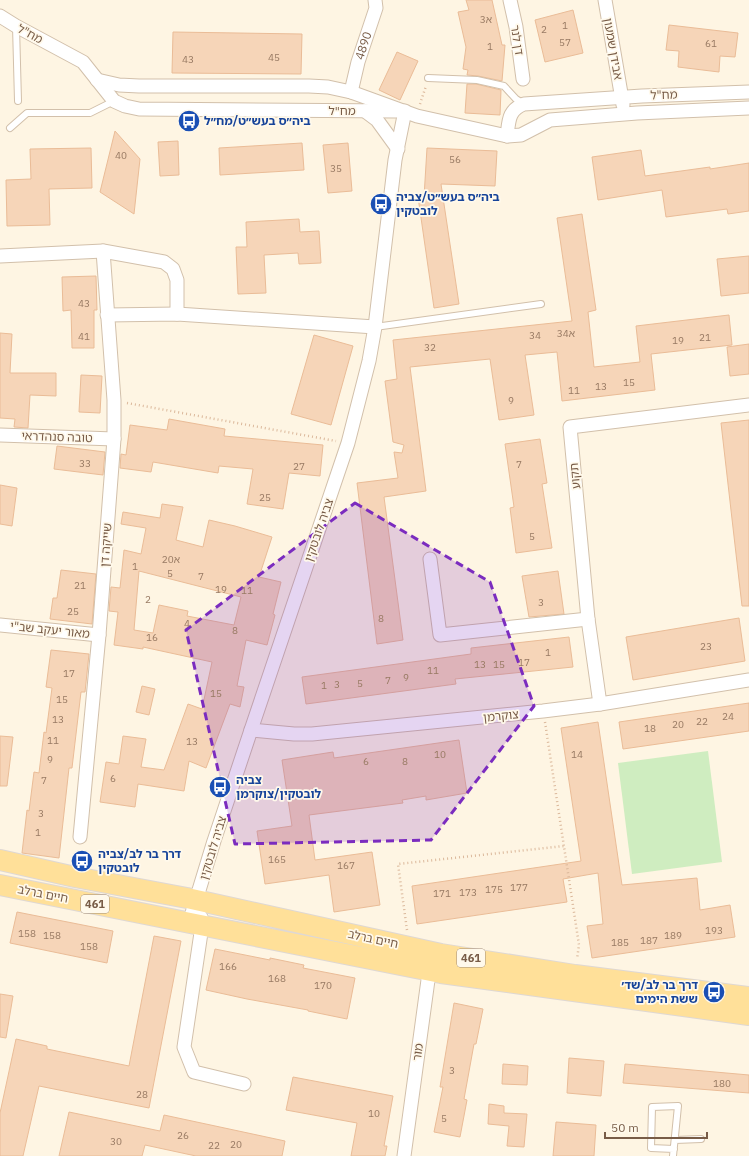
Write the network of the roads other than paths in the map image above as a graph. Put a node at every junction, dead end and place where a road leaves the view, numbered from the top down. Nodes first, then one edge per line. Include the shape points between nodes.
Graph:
1 (376, 0) edge
2 (510, 0) edge
3 (605, 0) edge
4 (0, 16) edge
5 (16, 26) junction
6 (428, 78) road end
7 (523, 79) dead end
8 (97, 80) junction
9 (351, 92) junction
10 (749, 92) edge
11 (622, 97) junction
12 (114, 100) junction
13 (18, 101) dead end
14 (524, 104) junction
15 (749, 108) edge
16 (365, 111) junction
17 (411, 113) junction
18 (624, 115) junction
19 (10, 128) dead end
20 (507, 136) junction
21 (398, 149) junction
22 (103, 252) junction
23 (0, 256) edge
24 (541, 304) dead end
25 (177, 314) junction
26 (107, 315) junction
27 (375, 327) junction
28 (749, 405) edge
29 (0, 435) edge
30 (114, 439) junction
31 (430, 559) dead end
32 (588, 619) junction
33 (0, 625) edge
34 (99, 635) junction
35 (749, 680) edge
36 (600, 704) junction
37 (251, 730) junction
38 (80, 837) road end
39 (0, 860) edge
40 (0, 885) edge
41 (197, 900) junction
42 (196, 924) junction
43 (415, 948) junction
44 (428, 971) junction
45 (749, 997) edge
46 (749, 1015) edge
47 (244, 1084) dead end
48 (675, 1140) junction
49 (701, 1140) dead end
50 (674, 1149) junction
51 (404, 1156) edge
52 (674, 1156) edge

1 - 9 street, 4890 via 376,8
2 - 7 street, דן לנר
3 - 11 street, אבידן שמעון
4 - 5 street, מח"ל
5 - 8 street, מח"ל via 83,62
5 - 13 lane
6 - 14 lane via 477,80 504,86
8 - 9 street, מח"ל via 119,85 309,86
8 - 12 street, מח"ל
9 - 17 street, מח"ל
10 - 11 street, מח"ל
11 - 14 street, מח"ל
11 - 18 street, אבידן שמעון
12 - 16 street, מח"ל via 139,109
12 - 19 lane via 90,112 27,114
14 - 20 street via 516,107 510,114
15 - 18 street, מח"ל
16 - 17 street, מח"ל
16 - 21 street via 377,120
17 - 20 street, מח"ל
17 - 21 street, צביה לובטקין
18 - 20 street, מח"ל via 550,120 521,135
21 - 27 street, צביה לובטקין
22 - 23 street
22 - 25 street via 164,262 173,268 177,280
22 - 26 street, שייקה דן
24 - 27 lane
25 - 26 street
25 - 27 street
26 - 30 street, שייקה דן via 114,400
27 - 37 street, צביה לובטקין via 348,443
28 - 32 street, תקוע via 570,427
29 - 30 street, טובה סנהדראי
30 - 34 street, שייקה דן
31 - 32 street via 440,635
32 - 36 street, תקוע
33 - 34 street, מאור יעקב שב"י
34 - 38 street, שייקה דן
35 - 36 street, צוקרמן
36 - 37 street, צוקרמן via 543,712 312,734
37 - 41 street, צביה לובטקין
39 - 41 main road, חיים ברלב / 461
40 - 42 main road, חיים ברלב / 461
41 - 42 street, צביה לובטקין
41 - 43 main road, חיים ברלב / 461
42 - 44 main road, חיים ברלב / 461
42 - 47 street, צביה לובטקין via 184,1047 194,1072
43 - 44 street, מור via 426,955
43 - 45 main road, חיים ברלב / 461 via 575,975
44 - 46 main road, חיים ברלב / 461
44 - 51 street, מור
48 - 49 lane
48 - 50 lane
48 - 50 lane via 678,1106 652,1107 651,1148
50 - 52 lane

